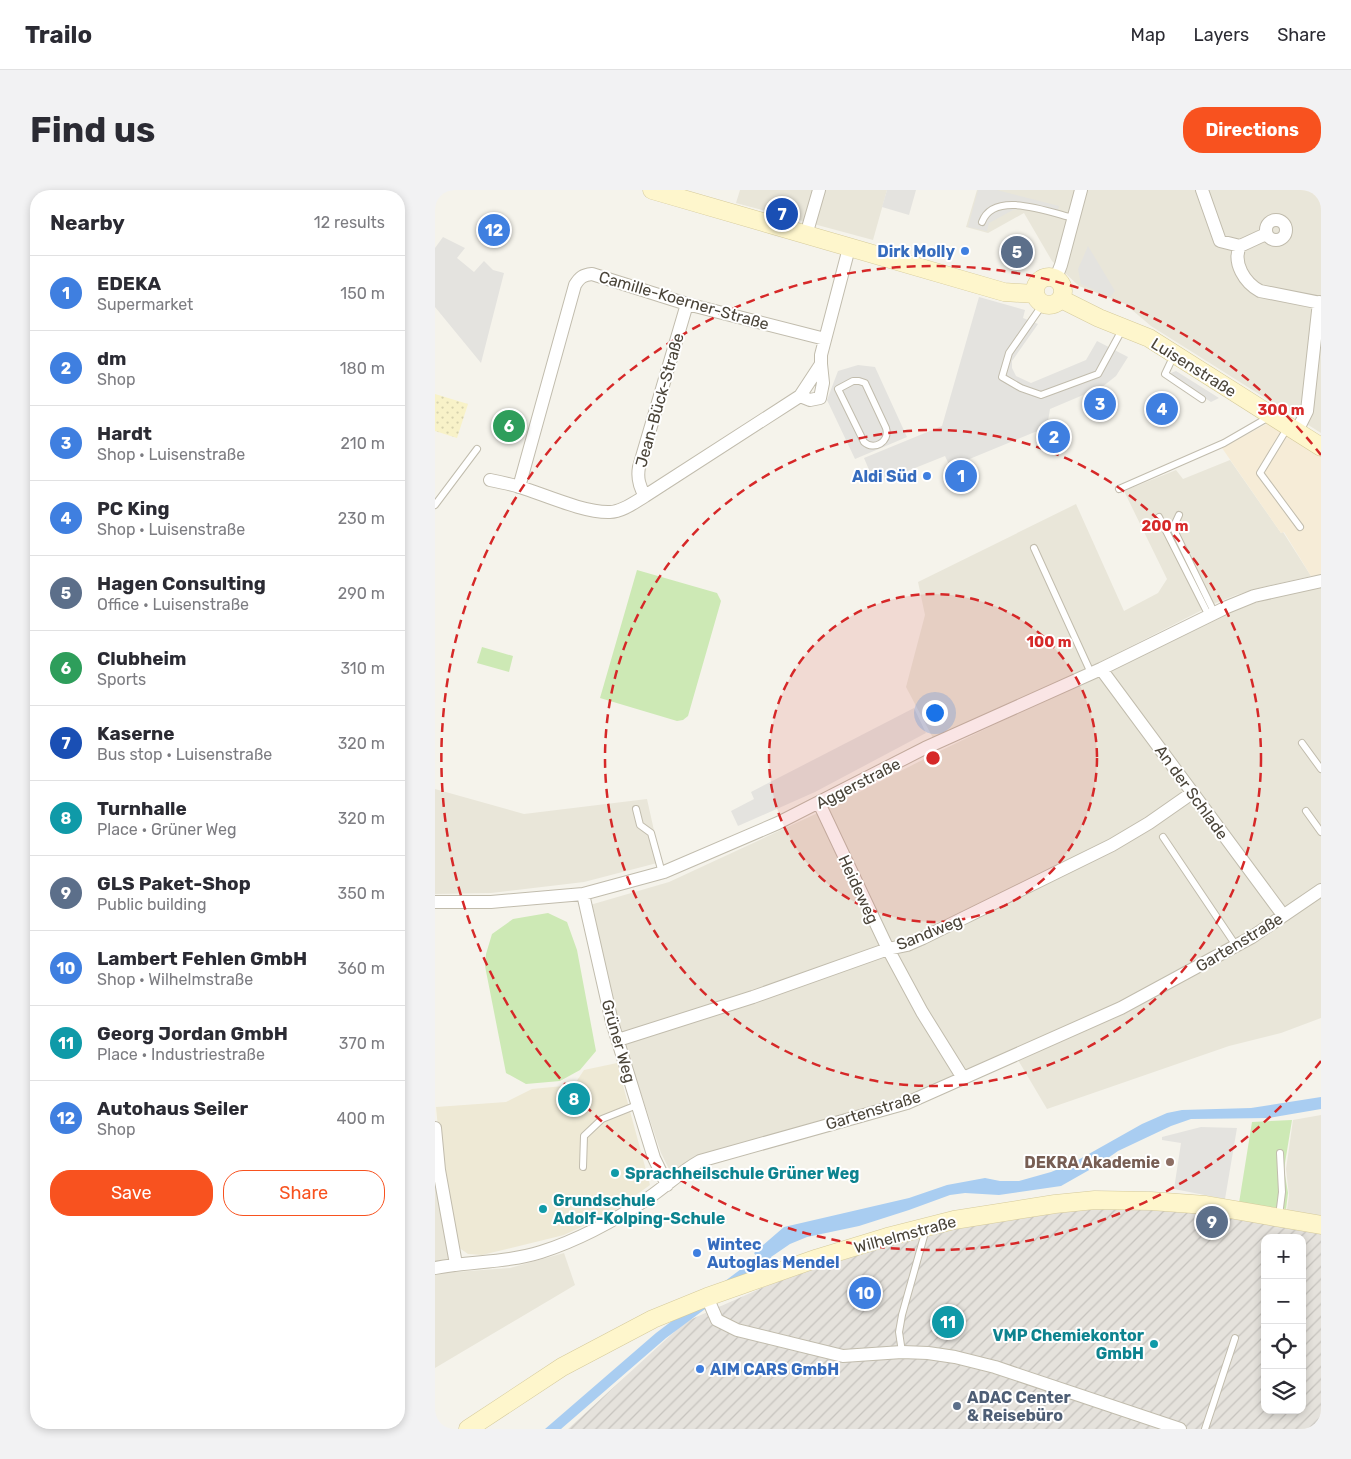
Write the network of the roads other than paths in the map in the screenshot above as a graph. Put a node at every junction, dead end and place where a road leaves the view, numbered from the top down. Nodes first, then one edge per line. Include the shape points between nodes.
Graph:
1 (652, 190) edge
2 (819, 190) edge
3 (1081, 190) edge
4 (1202, 190) edge
5 (686, 197) edge
6 (1073, 218) junction
7 (982, 222) dead end
8 (1266, 234) dead end
9 (806, 235) junction
10 (1240, 246) junction
11 (849, 248) junction
12 (1055, 278) junction
13 (1039, 299) junction
14 (1061, 299) junction
15 (1320, 302) edge
16 (687, 304) junction
17 (1124, 327) junction
18 (825, 340) junction
19 (1175, 354) junction
20 (821, 364) junction
21 (800, 396) junction
22 (1202, 399) dead end
23 (1271, 416) junction
24 (1293, 429) junction
25 (864, 442) joint
26 (1321, 447) edge
27 (477, 449) dead end
28 (490, 480) dead end
29 (519, 487) junction
30 (1119, 489) dead end
31 (645, 496) junction
32 (435, 505) edge
33 (1179, 515) dead end
34 (1159, 517) dead end
35 (1300, 527) dead end
36 (1034, 548) dead end
37 (1321, 581) edge
38 (1212, 615) junction
39 (1096, 671) junction
40 (1302, 743) dead end
41 (1321, 769) edge
42 (1192, 793) junction
43 (819, 804) junction
44 (636, 809) dead end
45 (1306, 810) dead end
46 (1321, 832) edge
47 (1163, 837) dead end
48 (662, 873) junction
49 (1321, 890) edge
50 (583, 894) junction
51 (435, 902) edge
52 (1283, 915) junction
53 (1237, 947) junction
54 (887, 949) junction
55 (618, 1040) junction
56 (963, 1078) junction
57 (637, 1105) junction
58 (435, 1128) edge
59 (1280, 1153) dead end
60 (583, 1167) dead end
61 (437, 1170) edge
62 (667, 1185) junction
63 (1279, 1218) junction
64 (1321, 1225) edge
65 (927, 1226) junction
66 (456, 1264) junction
67 (435, 1268) edge
68 (707, 1297) junction
69 (1235, 1338) dead end
70 (902, 1352) junction
71 (468, 1429) edge
72 (1180, 1429) edge
73 (1205, 1429) edge

1 - 5 main road
2 - 9 street
3 - 6 street
4 - 10 street via 1220,241
5 - 9 main road
6 - 7 lane via 1011,203 994,208 985,214
6 - 12 street
8 - 10 street
9 - 11 main road
10 - 15 street via 1237,258 1252,287 1267,293
11 - 13 main road
11 - 18 street
12 - 13 main road via 1042,278 1036,285
12 - 14 main road via 1063,290
13 - 14 main road via 1055,304
13 - 17 lane via 1009,353 1002,377 1041,395 1098,374
14 - 17 main road, Luisenstraße
15 - 24 street via 1307,412
16 - 18 street, Camille-Koerner-Straße
16 - 29 street, Camille-Koerner-Straße via 592,274 579,278
16 - 31 street, Jean-Bück-Straße via 639,466 637,476
17 - 19 main road, Luisenstraße
18 - 20 street
19 - 22 lane via 1165,374
19 - 23 main road, Luisenstraße
20 - 21 street
20 - 21 street via 823,384 820,398 810,400
21 - 31 street
23 - 24 main road, Luisenstraße
23 - 30 lane via 1224,443
24 - 26 main road, Luisenstraße
24 - 35 lane via 1260,472
25 - 25 lane via 838,389 853,381 865,384 888,434 875,446
27 - 32 lane
28 - 29 street
29 - 31 street via 599,512 620,510
33 - 38 lane via 1173,528
34 - 38 lane
36 - 39 lane
37 - 38 street, Aggerstraße via 1254,596
38 - 39 street, Aggerstraße
39 - 42 street, An der Schlade
39 - 43 street, Aggerstraße via 925,748
40 - 41 lane
42 - 52 street, An der Schlade
42 - 54 street, Sandweg via 1112,845 923,938
43 - 48 street, Aggerstraße
43 - 54 street, Heideweg
44 - 48 lane via 640,825 651,833
45 - 46 lane
47 - 53 lane
48 - 50 street, Aggerstraße
49 - 52 street, Gartenstraße
50 - 51 street, Aggerstraße via 491,902
50 - 55 street, Grüner Weg via 611,1022
52 - 53 street, Gartenstraße
53 - 56 street, Gartenstraße via 1121,1008
54 - 55 street, Sandweg via 753,997
54 - 56 street, Heideweg
55 - 57 street, Grüner Weg
56 - 62 street, Gartenstraße via 907,1103 700,1161
57 - 60 lane via 602,1119 584,1136
57 - 62 street, Grüner Weg via 654,1158
58 - 61 street
59 - 63 lane via 1283,1192
61 - 66 street
62 - 66 street, Gartenstraße via 635,1207 557,1246 522,1257
63 - 64 main road, Wilhelmstraße
63 - 65 main road, Wilhelmstraße via 1206,1205 1095,1200 1016,1209
65 - 68 main road, Wilhelmstraße via 818,1258
65 - 70 lane via 902,1314 899,1332
66 - 67 street, Gartenstraße
68 - 70 street via 717,1320 737,1330 843,1356
68 - 71 main road, Wilhelmstraße via 653,1318 562,1367
69 - 73 lane
70 - 72 street via 946,1356 995,1367

